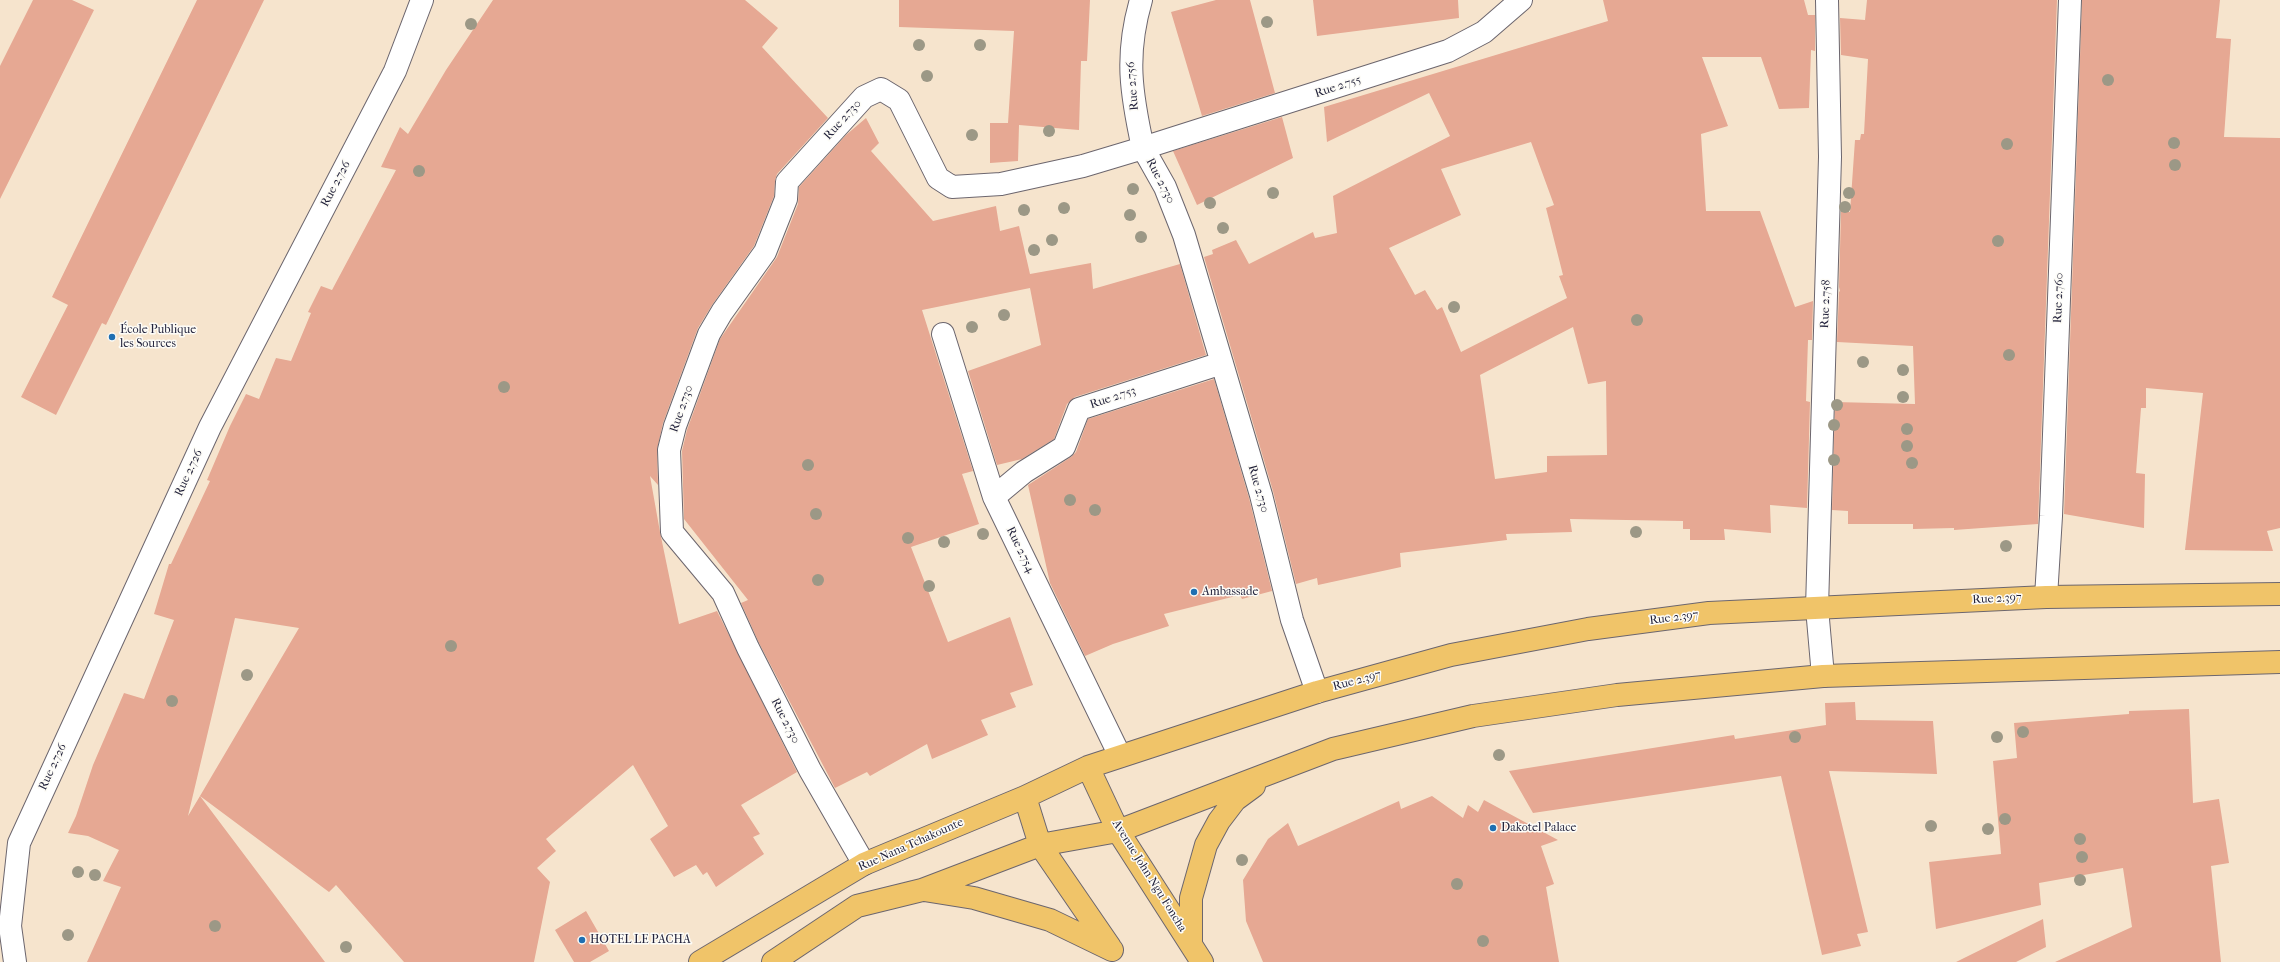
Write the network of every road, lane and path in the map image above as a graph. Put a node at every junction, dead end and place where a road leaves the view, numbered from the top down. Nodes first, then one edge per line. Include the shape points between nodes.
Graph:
1 (422, 0) edge
2 (1141, 0) edge
3 (1521, 0) edge
4 (1827, 0) edge
5 (2070, 0) edge
6 (1143, 148) junction
7 (943, 334) dead end
8 (1222, 363) junction
9 (994, 497) junction
10 (2280, 594) edge
11 (2046, 597) junction
12 (1817, 608) junction
13 (2280, 662) edge
14 (1823, 676) junction
15 (1317, 692) junction
16 (1120, 756) junction
17 (1088, 767) junction
18 (1272, 772) junction
19 (1024, 797) junction
20 (1118, 831) junction
21 (1040, 845) junction
22 (864, 864) junction
23 (922, 890) junction
24 (1190, 942) junction
25 (1116, 956) edge
26 (15, 962) edge
27 (700, 962) edge
28 (773, 962) edge
29 (1202, 962) edge

1 - 26 street, Rue 2.726 via 395,71 210,427 19,843 10,926
2 - 6 street, Rue 2.756 via 1134,26 1130,62 1135,112
3 - 6 street, Rue 2.755 via 1484,32 1448,51
4 - 12 street, Rue 2.758 via 1830,157
5 - 11 street, Rue 2.760
6 - 8 street, Rue 2.730 via 1164,187 1184,235
6 - 22 street, Rue 2.730 via 1083,166 1001,184 952,187 938,178 899,100 881,89 864,97 787,182 786,199 765,252 709,334 675,426 669,450 672,532 723,593 810,770
7 - 9 street, Rue 2.754
8 - 9 street, Rue 2.753 via 1079,409 1064,448 1024,472
8 - 15 street, Rue 2.730 via 1261,495 1292,620
9 - 16 street, Rue 2.754
10 - 11 main road, Rue 2.397
11 - 12 main road, Rue 2.397
12 - 14 street, Rue 2.758
12 - 15 main road, Rue 2.397 via 1709,613 1588,629 1451,655
13 - 14 main road
14 - 18 main road via 1617,694 1473,716 1333,749
15 - 16 main road, Rue 2.397
16 - 17 main road, Rue 2.397
17 - 19 main road, Rue Nana Tchakounte
17 - 20 main road, Avenue John Ngu Foncha
18 - 20 main road
18 - 24 main road via 1234,800 1206,845 1191,898
19 - 21 main road
19 - 22 main road, Rue Nana Tchakounte
20 - 21 main road
20 - 24 main road, Avenue John Ngu Foncha
21 - 23 main road
21 - 25 main road
22 - 27 main road, Rue Nana Tchakounte
23 - 25 main road via 974,898 1034,915 1071,929
23 - 28 main road via 857,906
24 - 29 main road, Avenue John Ngu Foncha

